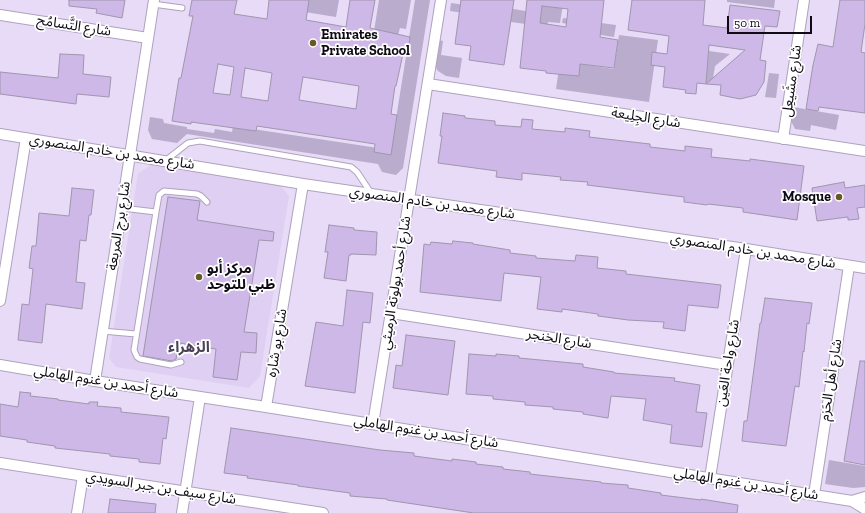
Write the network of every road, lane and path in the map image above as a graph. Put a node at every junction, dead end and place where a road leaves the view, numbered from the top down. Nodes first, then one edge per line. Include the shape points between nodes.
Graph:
1 (441, 0) edge
2 (804, 0) edge
3 (154, 2) edge
4 (182, 8) dead end
5 (0, 15) edge
6 (148, 38) junction
7 (428, 84) junction
8 (0, 134) edge
9 (26, 138) junction
10 (783, 139) junction
11 (865, 151) edge
12 (131, 156) junction
13 (165, 161) junction
14 (303, 184) junction
15 (371, 194) junction
16 (409, 200) junction
17 (207, 202) dead end
18 (122, 208) junction
19 (156, 212) junction
20 (746, 249) junction
21 (4, 250) edge
22 (849, 266) junction
23 (865, 268) edge
24 (0, 301) edge
25 (391, 313) junction
26 (102, 331) junction
27 (136, 334) junction
28 (181, 362) dead end
29 (0, 365) edge
30 (727, 365) junction
31 (95, 381) junction
32 (200, 397) junction
33 (266, 407) junction
34 (373, 424) junction
35 (0, 463) edge
36 (83, 476) junction
37 (710, 478) junction
38 (186, 492) junction
39 (814, 495) junction
40 (865, 497) edge
41 (852, 501) junction
42 (865, 509) edge
43 (281, 510) edge
44 (77, 513) edge
45 (182, 513) edge
46 (323, 513) edge

1 - 7 street, شارع أحمد بولوتة الرميثي
2 - 10 street, شارع مشَيعِل
3 - 4 lane
3 - 6 street, شارع برج المربعة
5 - 6 street, شارع التَّسامُح
6 - 12 street, شارع برج المربعة
7 - 10 street, شارع الجِلِيعة
7 - 16 street, شارع أحمد بولوتة الرميثي
8 - 9 street, شارع محمد بن خادم المنصوري
9 - 12 street, شارع محمد بن خادم المنصوري
9 - 21 street
10 - 11 street, شارع الجِلِيعة
12 - 13 street, شارع محمد بن خادم المنصوري
12 - 18 street, شارع برج المربعة
13 - 14 street, شارع محمد بن خادم المنصوري
13 - 15 lane via 188,143 200,141 351,167
14 - 15 street, شارع محمد بن خادم المنصوري
14 - 33 street, شارع بو شاره
15 - 16 street, شارع محمد بن خادم المنصوري
16 - 20 street, شارع محمد بن خادم المنصوري
16 - 25 street, شارع أحمد بولوتة الرميثي
17 - 19 lane via 197,194 164,191 159,195
18 - 19 lane
18 - 26 street, شارع برج المربعة
19 - 27 lane
20 - 22 street, شارع محمد بن خادم المنصوري
20 - 30 street, شارع واحة العَين
21 - 24 street
22 - 23 street, شارع محمد بن خادم المنصوري
22 - 39 street, شارع أهل الحَزم
25 - 30 street, شارع الخنجر
25 - 34 street, شارع أحمد بولوتة الرميثي
26 - 27 lane
26 - 31 street, شارع برج المربعة
27 - 28 lane via 134,350 140,359 171,365
29 - 31 street, شارع أحمد بن غنوم الهاملي
30 - 37 street, شارع واحة العَين
31 - 32 street, شارع أحمد بن غنوم الهاملي
32 - 33 street, شارع أحمد بن غنوم الهاملي
32 - 38 street
33 - 34 street, شارع أحمد بن غنوم الهاملي
34 - 37 street, شارع أحمد بن غنوم الهاملي
35 - 36 street, شارع سيف بن جبر السويدي
36 - 38 street, شارع سيف بن جبر السويدي
36 - 44 street
37 - 39 street, شارع أحمد بن غنوم الهاملي
38 - 43 street, شارع سيف بن جبر السويدي
38 - 45 street
39 - 41 street, شارع أحمد بن غنوم الهاملي
40 - 41 street, شارع أحمد بن غنوم الهاملي
41 - 42 street, شارع أحمد بن غنوم الهاملي
43 - 46 street, شارع سيف بن جبر السويدي

